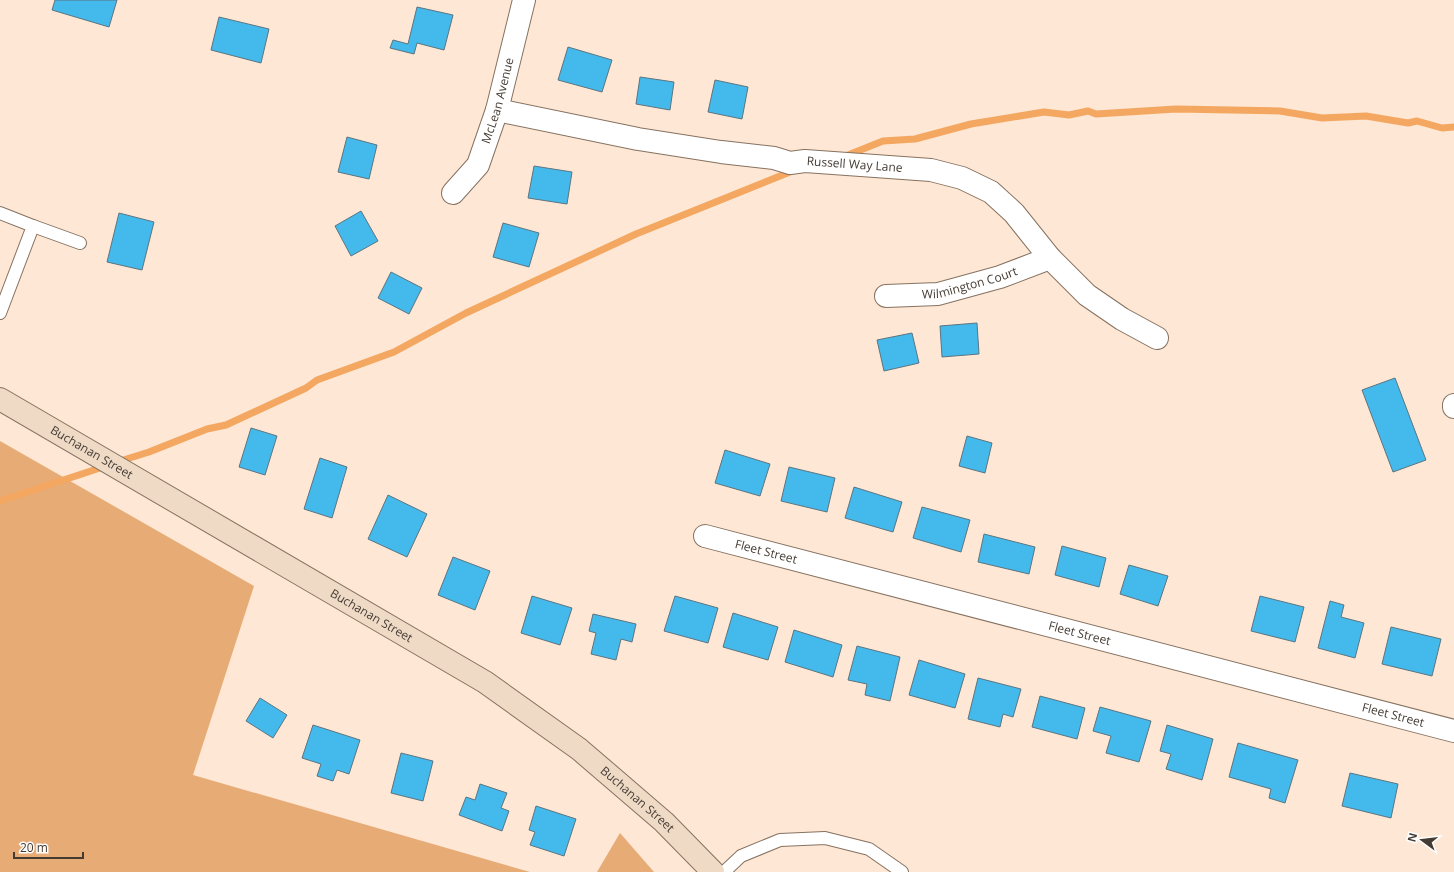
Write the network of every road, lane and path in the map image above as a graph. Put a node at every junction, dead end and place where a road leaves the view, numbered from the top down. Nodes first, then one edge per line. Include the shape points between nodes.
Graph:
1 (524, 0) edge
2 (497, 110) junction
3 (453, 193) dead end
4 (0, 213) edge
5 (33, 226) junction
6 (80, 242) dead end
7 (1050, 258) junction
8 (886, 296) dead end
9 (0, 313) edge
10 (1157, 338) dead end
11 (0, 399) edge
12 (705, 536) dead end
13 (1454, 731) edge
14 (713, 872) edge
15 (724, 872) edge
16 (902, 872) edge

1 - 2 street, McLean Avenue
2 - 3 street, McLean Avenue via 478,165
2 - 7 street, Russell Way Lane via 638,139 774,158 790,163 805,161 931,170 962,178 997,197 1014,213
4 - 5 lane
5 - 6 lane
5 - 9 lane
7 - 8 street, Wilmington Court via 1000,277 938,294
7 - 10 street, Russell Way Lane via 1087,295 1122,319
11 - 14 street, Buchanan Street via 485,682 579,749 664,822
12 - 13 street, Fleet Street
15 - 16 lane via 742,856 780,840 825,838 869,849

